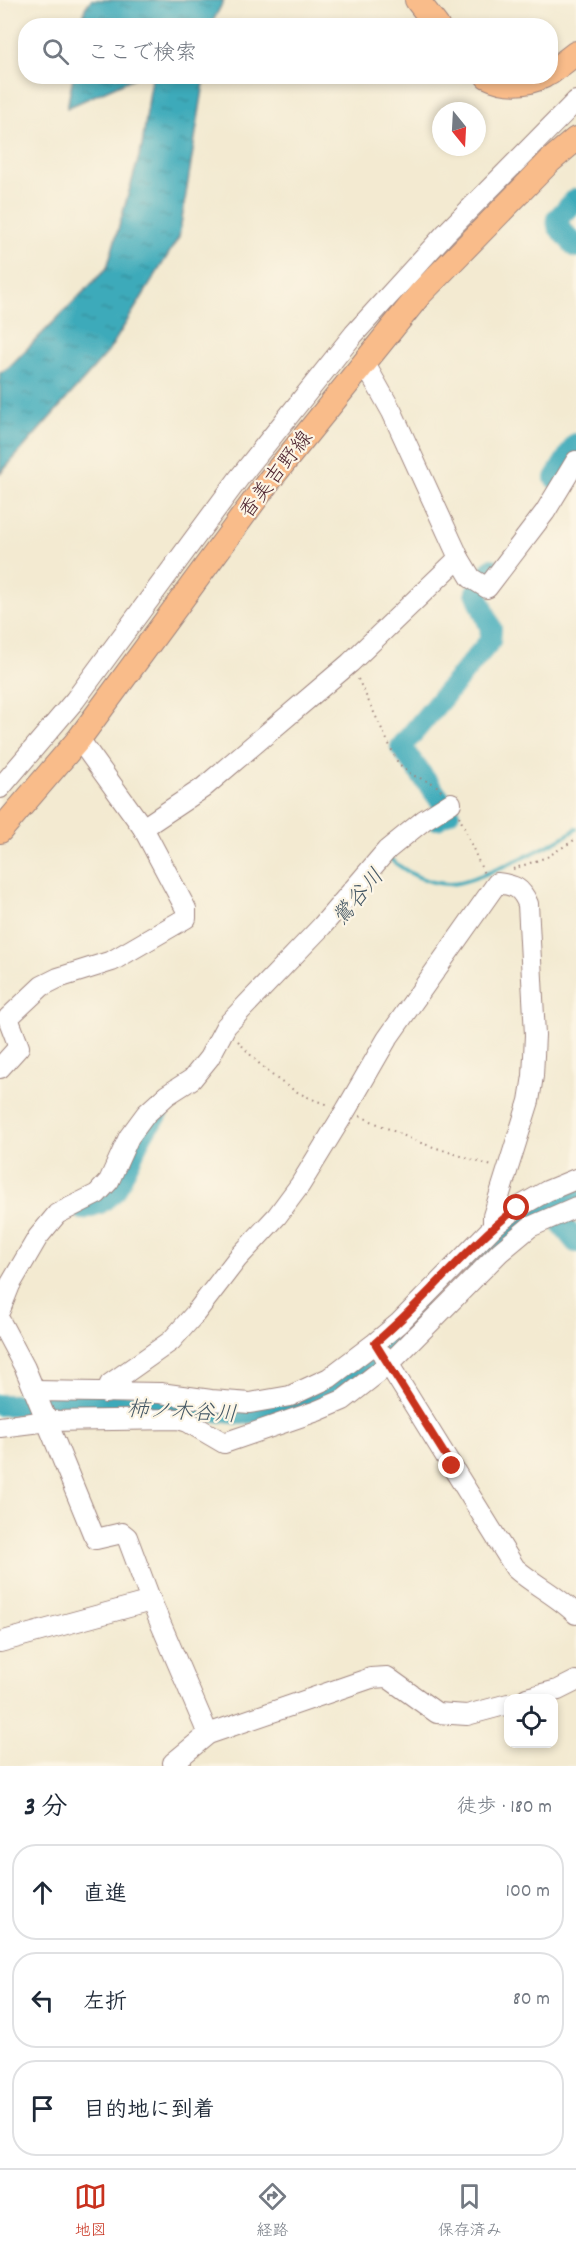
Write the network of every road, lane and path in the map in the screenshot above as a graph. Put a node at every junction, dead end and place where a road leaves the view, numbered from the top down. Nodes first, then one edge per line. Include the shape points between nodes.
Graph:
1 (417, 0) edge
2 (431, 18) edge
3 (576, 53) edge
4 (558, 67) edge
5 (576, 100) edge
6 (576, 139) edge
7 (364, 362) junction
8 (576, 461) edge
9 (459, 558) junction
10 (350, 663) junction
11 (79, 739) junction
12 (430, 780) dead end
13 (0, 788) edge
14 (446, 806) joint
15 (143, 828) junction
16 (0, 831) edge
17 (576, 839) edge
18 (490, 877) junction
19 (0, 1068) edge
20 (569, 1203) edge
21 (493, 1227) junction
22 (0, 1310) edge
23 (0, 1321) edge
24 (382, 1354) junction
25 (106, 1393) junction
26 (41, 1405) junction
27 (0, 1427) edge
28 (151, 1601) junction
29 (576, 1614) edge
30 (0, 1642) edge
31 (576, 1681) edge
32 (542, 1694) edge
33 (504, 1705) edge
34 (208, 1734) junction
35 (175, 1766) edge

1 - 2 main road
3 - 4 main road
5 - 13 street via 354,334 239,478 75,700
6 - 7 main road, 香美吉野線 via 420,294
7 - 9 street via 392,412
7 - 11 main road, 香美吉野線 via 268,482
8 - 9 street via 545,512 487,588 471,578
9 - 10 street
10 - 12 path via 398,763 412,775
10 - 15 street via 203,788
11 - 15 street
11 - 16 main road, 香美吉野線
14 - 18 path via 457,812
14 - 22 street via 387,850 322,926 226,1026 209,1059 192,1079 146,1114 129,1137 109,1181 97,1194 57,1214 38,1237
15 - 19 street via 186,909 186,918 112,961 42,986 8,1018 19,1047
17 - 18 path via 547,857
18 - 21 street via 515,885 528,904 535,1035 529,1101 493,1216
18 - 25 street via 277,1216 171,1341 110,1384
20 - 21 street via 548,1191
20 - 24 street via 530,1227
21 - 24 street via 399,1323
23 - 26 street
24 - 25 street via 290,1396 250,1403 160,1392
24 - 26 street via 343,1400 224,1443 178,1419
24 - 29 street via 515,1568
25 - 26 street
26 - 27 street
26 - 28 street via 93,1534 96,1539 122,1533 127,1538
28 - 30 street
28 - 34 street
31 - 32 street
33 - 34 street via 467,1715 436,1713 387,1677 371,1678
34 - 35 street via 173,1763

